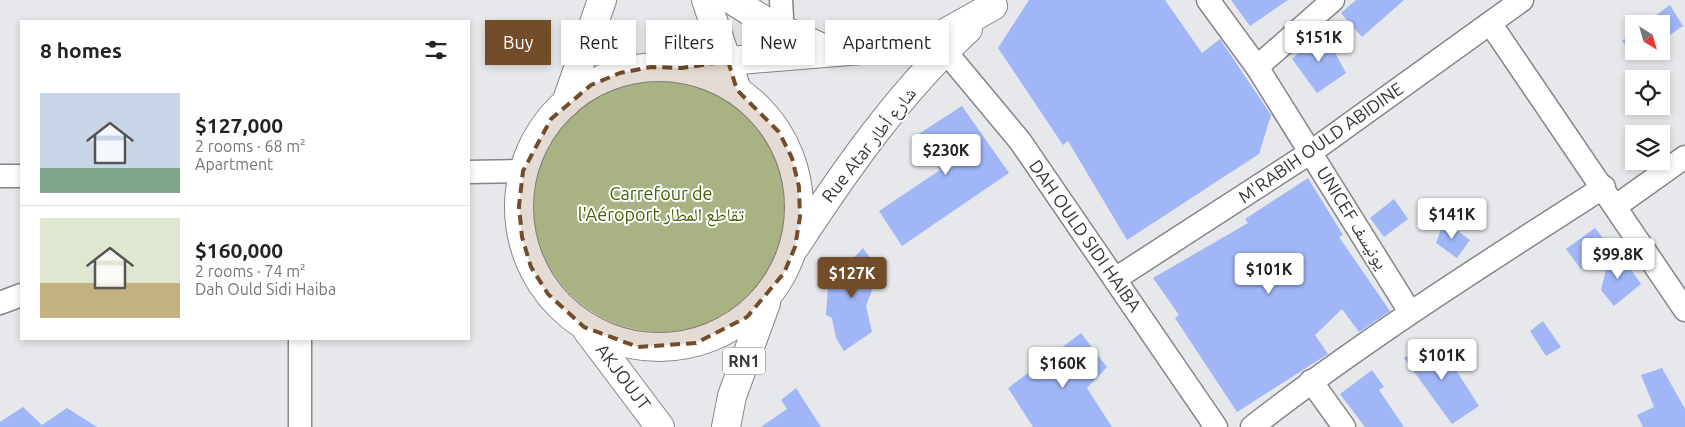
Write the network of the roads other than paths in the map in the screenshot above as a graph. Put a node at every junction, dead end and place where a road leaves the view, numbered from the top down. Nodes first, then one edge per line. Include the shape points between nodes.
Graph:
1 (602, 0) edge
2 (706, 0) edge
3 (732, 0) edge
4 (781, 0) edge
5 (1208, 0) edge
6 (1333, 0) edge
7 (1522, 0) edge
8 (996, 3) edge
9 (713, 20) edge
10 (762, 20) edge
11 (781, 20) edge
12 (1490, 23) junction
13 (949, 30) edge
14 (949, 47) edge
15 (825, 53) edge
16 (949, 56) edge
17 (732, 60) edge
18 (699, 65) edge
19 (730, 65) edge
20 (933, 65) edge
21 (682, 68) junction
22 (1257, 68) junction
23 (737, 90) junction
24 (566, 103) junction
25 (1311, 152) junction
26 (1685, 157) edge
27 (523, 171) junction
28 (470, 172) edge
29 (0, 176) edge
30 (20, 176) edge
31 (1610, 196) junction
32 (795, 247) junction
33 (1115, 280) junction
34 (20, 296) edge
35 (768, 296) junction
36 (0, 304) edge
37 (1685, 310) edge
38 (1410, 312) junction
39 (584, 327) junction
40 (300, 340) edge
41 (1311, 381) junction
42 (300, 427) edge
43 (660, 427) edge
44 (726, 427) edge
45 (1216, 427) edge
46 (1252, 427) edge
47 (1344, 427) edge

1 - 24 main road
2 - 9 main road
3 - 10 main road
4 - 11 street
5 - 22 street, UNICEF يونيسف
6 - 22 street
7 - 12 street, M'RABIH OULD ABIDINE
8 - 13 main road, Rue Atar شارع أطار
8 - 14 main road, Rue Atar شارع أطار
12 - 25 street, M'RABIH OULD ABIDINE
12 - 31 street
15 - 17 main road, Rue Atar شارع أطار
16 - 33 street, DAH OULD SIDI HAIBA via 1020,141
18 - 21 main road, Rue Atar شارع أطار
19 - 23 main road
20 - 32 main road, Rue Atar شارع أطار via 843,173
21 - 23 main road via 711,76
21 - 24 main road via 650,67 620,73 591,85
22 - 25 street, UNICEF يونيسف
23 - 32 main road via 760,109 779,132 792,158 800,207
24 - 27 main road via 538,136
25 - 33 street, M'RABIH OULD ABIDINE
25 - 38 street, UNICEF يونيسف
26 - 31 street
27 - 28 street
27 - 39 main road via 518,206 522,237 531,267 548,294
29 - 30 street
31 - 37 street
31 - 38 street
32 - 35 main road via 784,273
33 - 45 street, DAH OULD SIDI HAIBA
34 - 36 street
35 - 39 main road via 747,317 723,333 686,345 638,347 610,340
35 - 44 main road, RN1 via 732,396
38 - 41 street
39 - 43 main road, AKJOUJT
40 - 42 street
41 - 46 street
41 - 47 street

